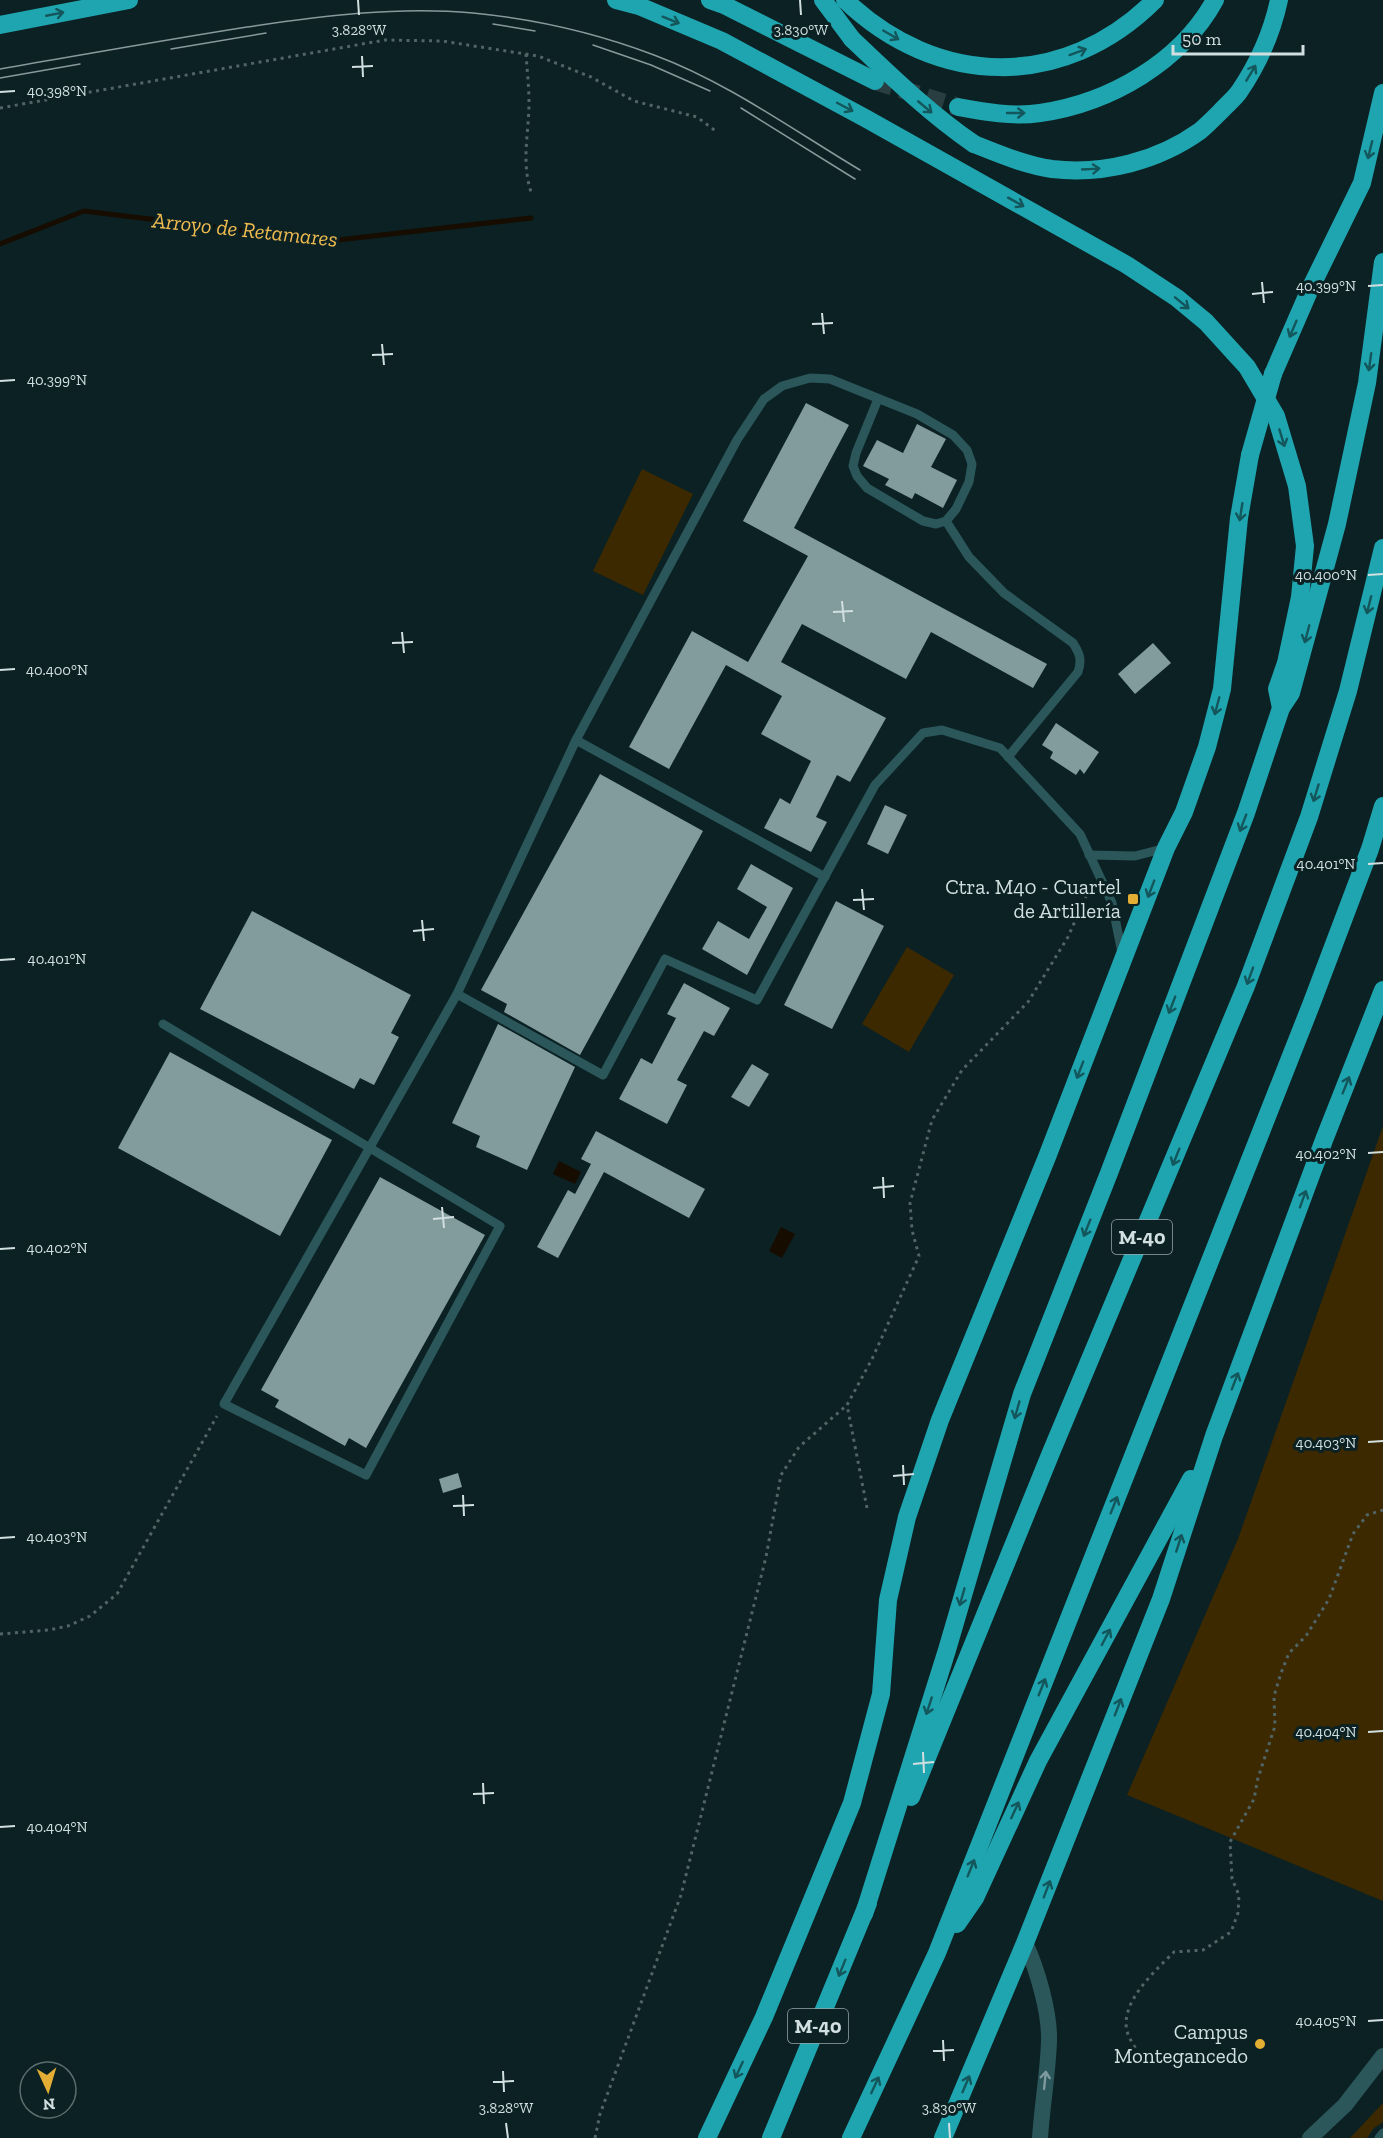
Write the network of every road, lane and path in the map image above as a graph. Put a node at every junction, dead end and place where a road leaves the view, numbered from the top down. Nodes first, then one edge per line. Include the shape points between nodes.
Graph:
1 (129, 0) edge
2 (616, 0) edge
3 (710, 0) edge
4 (823, 0) edge
5 (845, 0) edge
6 (1155, 0) edge
7 (1215, 0) edge
8 (1279, 0) edge
9 (0, 25) edge
10 (526, 54) junction
11 (875, 81) tunnel mouth
12 (1383, 93) edge
13 (958, 107) tunnel mouth
14 (0, 108) edge
15 (717, 132) dead end
16 (531, 192) dead end
17 (1383, 262) edge
18 (878, 399) junction
19 (946, 521) junction
20 (1383, 548) edge
21 (1281, 708) junction
22 (576, 740) junction
23 (1008, 757) junction
24 (1383, 806) edge
25 (1166, 848) junction
26 (1089, 855) junction
27 (1097, 872) junction
28 (825, 877) junction
29 (1124, 960) junction
30 (1383, 990) edge
31 (457, 994) junction
32 (163, 1024) dead end
33 (370, 1148) junction
34 (224, 1404) junction
35 (847, 1406) junction
36 (1214, 1436) junction
37 (867, 1508) dead end
38 (1383, 1510) edge
39 (0, 1634) edge
40 (864, 1914) junction
41 (1025, 1943) junction
42 (937, 1953) junction
43 (1383, 2056) edge
44 (1144, 2060) dead end
45 (1383, 2133) edge
46 (595, 2138) edge
47 (707, 2138) edge
48 (771, 2138) edge
49 (851, 2138) edge
50 (943, 2138) edge
51 (1040, 2138) edge
52 (1310, 2138) edge
53 (1378, 2138) edge

9 -> 1 highway
2 -> 21 highway via 722,41 865,118 1127,265 1206,322 1247,367 1276,416 1297,486 1305,546 1300,597 1277,688
3 - 11 highway
4 -> 8 highway, bridge via 852,39 946,125 974,144 1014,160 1052,169 1091,170 1162,152 1201,130 1238,94 1258,61 1274,24
5 -> 6 highway via 885,32 923,53 964,64 1007,68 1053,61 1090,47
13 -> 7 highway via 995,113 1039,113 1080,104 1124,87 1176,51
10 - 14 path via 442,41 385,40
10 - 15 path via 591,77 634,101 697,117
10 - 16 path via 529,101 525,168
12 -> 25 highway, bridge via 1362,183 1274,374 1250,455 1239,518 1222,689 1207,747 1184,812
17 -> 21 highway via 1367,383 1337,524 1291,693
18 - 19 lane via 917,414 953,435 967,450 972,464 969,482
18 - 19 lane via 856,453 853,466 857,476 867,488 923,521
18 - 22 lane via 830,379 810,378 782,386 764,399 737,440
19 - 23 lane via 969,557 1004,593 1073,643 1080,653 1078,672
20 -> 40 highway, M-40 via 1348,691 1309,817 1246,986
21 -> 40 highway via 1246,813 1022,1394
22 - 28 lane
22 - 31 lane
23 - 26 lane via 1080,834
23 - 28 lane via 1000,748 942,730 923,733 875,785
42 -> 24 highway via 1311,1005
25 - 26 lane via 1135,856
25 -> 29 highway
26 - 27 lane
27 - 29 lane via 1112,903
27 - 35 path via 1068,937 1028,1002 962,1070 932,1120 910,1203 919,1256
28 - 31 lane via 757,1000 665,959 603,1075
29 -> 47 highway via 940,1420 907,1517 888,1600 881,1694 852,1803 764,2018
36 -> 30 highway
31 - 33 lane
32 - 33 lane
33 - 34 lane
33 - 34 lane via 500,1226 366,1475
34 - 39 path via 117,1594 90,1616 68,1626
35 - 37 path
35 - 46 path via 799,1447 781,1475 766,1557 681,1895 600,2114
41 -> 36 highway via 1161,1599
42 -> 36 highway via 975,1898 1038,1761
38 - 44 path via 1367,1515 1353,1534 1329,1599 1306,1636 1289,1653 1281,1673 1274,1696 1275,1725 1254,1799 1230,1842 1232,1879 1239,1895 1231,1932 1203,1950 1174,1952 1153,1973 1127,2012 1126,2029
40 -> 48 highway, M-40
50 -> 41 highway
51 -> 41 street via 1049,2039 1042,1992
49 -> 42 highway
43 - 52 street via 1345,2105
45 - 53 lane

